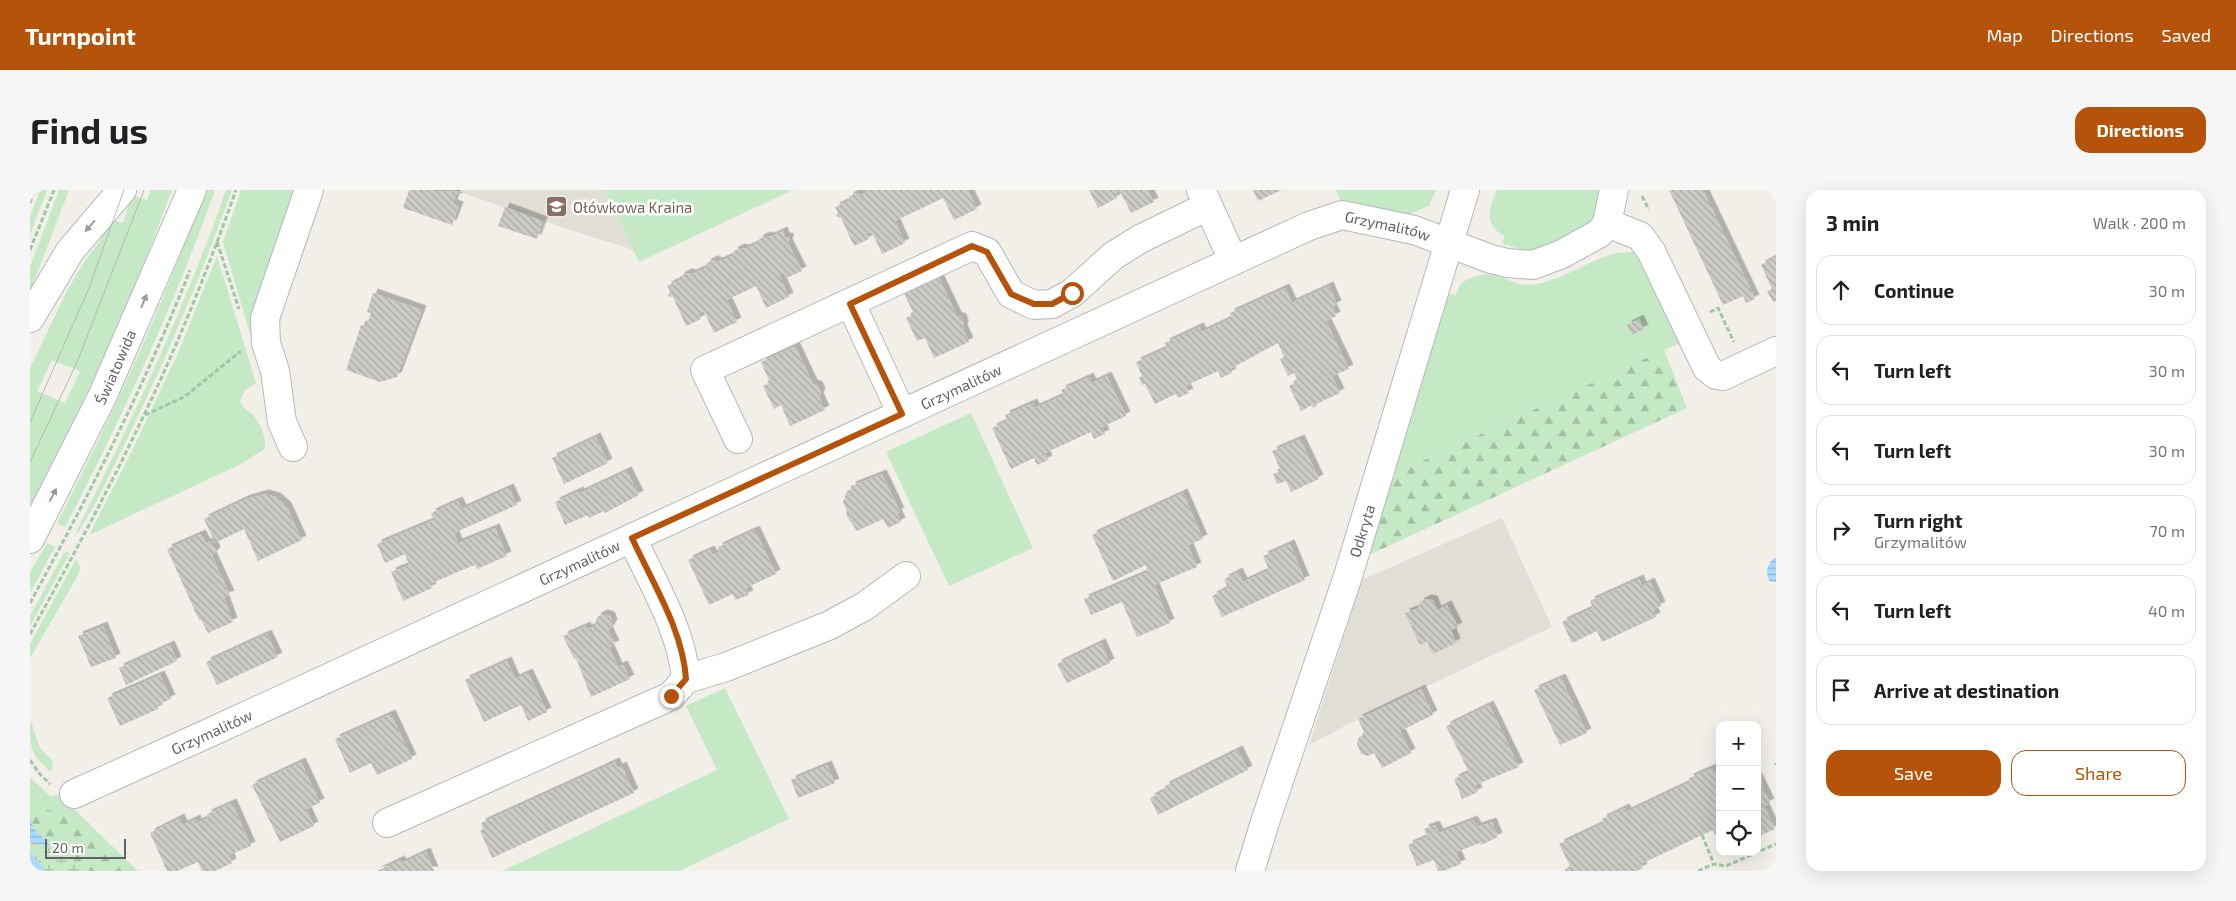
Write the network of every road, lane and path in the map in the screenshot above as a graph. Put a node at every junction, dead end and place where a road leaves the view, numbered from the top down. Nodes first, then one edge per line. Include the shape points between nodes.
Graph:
1 (34, 190) edge
2 (54, 190) edge
3 (122, 190) edge
4 (192, 190) edge
5 (236, 190) edge
6 (309, 190) edge
7 (1465, 190) edge
8 (1614, 190) edge
9 (1204, 198) edge
10 (30, 203) edge
11 (1607, 223) junction
12 (218, 242) junction
13 (1449, 242) junction
14 (30, 250) edge
15 (1233, 260) junction
16 (228, 274) dead end
17 (850, 304) junction
18 (30, 318) edge
19 (242, 350) dead end
20 (1776, 351) edge
21 (902, 414) junction
22 (144, 415) junction
23 (738, 439) dead end
24 (293, 447) dead end
25 (30, 538) edge
26 (632, 538) junction
27 (906, 576) dead end
28 (30, 634) edge
29 (686, 679) junction
30 (74, 794) dead end
31 (387, 823) dead end
32 (1702, 835) dead end
33 (1776, 844) edge
34 (1714, 864) junction
35 (1250, 871) edge
36 (1698, 871) edge

1 - 10 path
2 - 14 path
3 -> 18 street via 70,251
25 -> 4 street, Światowida via 102,397
5 - 12 path
6 - 24 street via 265,318 264,334 275,370 282,422
7 - 13 street, Odkryta
8 - 11 street
9 - 15 street
9 - 17 street via 1113,256 1072,293 1052,304 1034,304 1011,294 987,252 972,246
11 - 13 street, Grzymalitów via 1600,233 1585,242 1533,265 1491,259
11 - 20 street via 1640,236 1651,251 1710,372 1723,376
12 - 16 path
12 - 22 path
13 - 15 street, Grzymalitów via 1414,230 1342,215
13 - 35 street, Odkryta via 1348,576
15 - 21 street, Grzymalitów
17 - 21 street
17 - 23 street via 705,370
19 - 22 path via 184,397
21 - 26 street, Grzymalitów
22 - 28 path
26 - 29 street via 680,641
26 - 30 street, Grzymalitów
27 - 29 street via 865,606 830,625 726,667
29 - 31 street via 671,696
32 - 34 path
33 - 34 path via 1726,866
34 - 36 path

